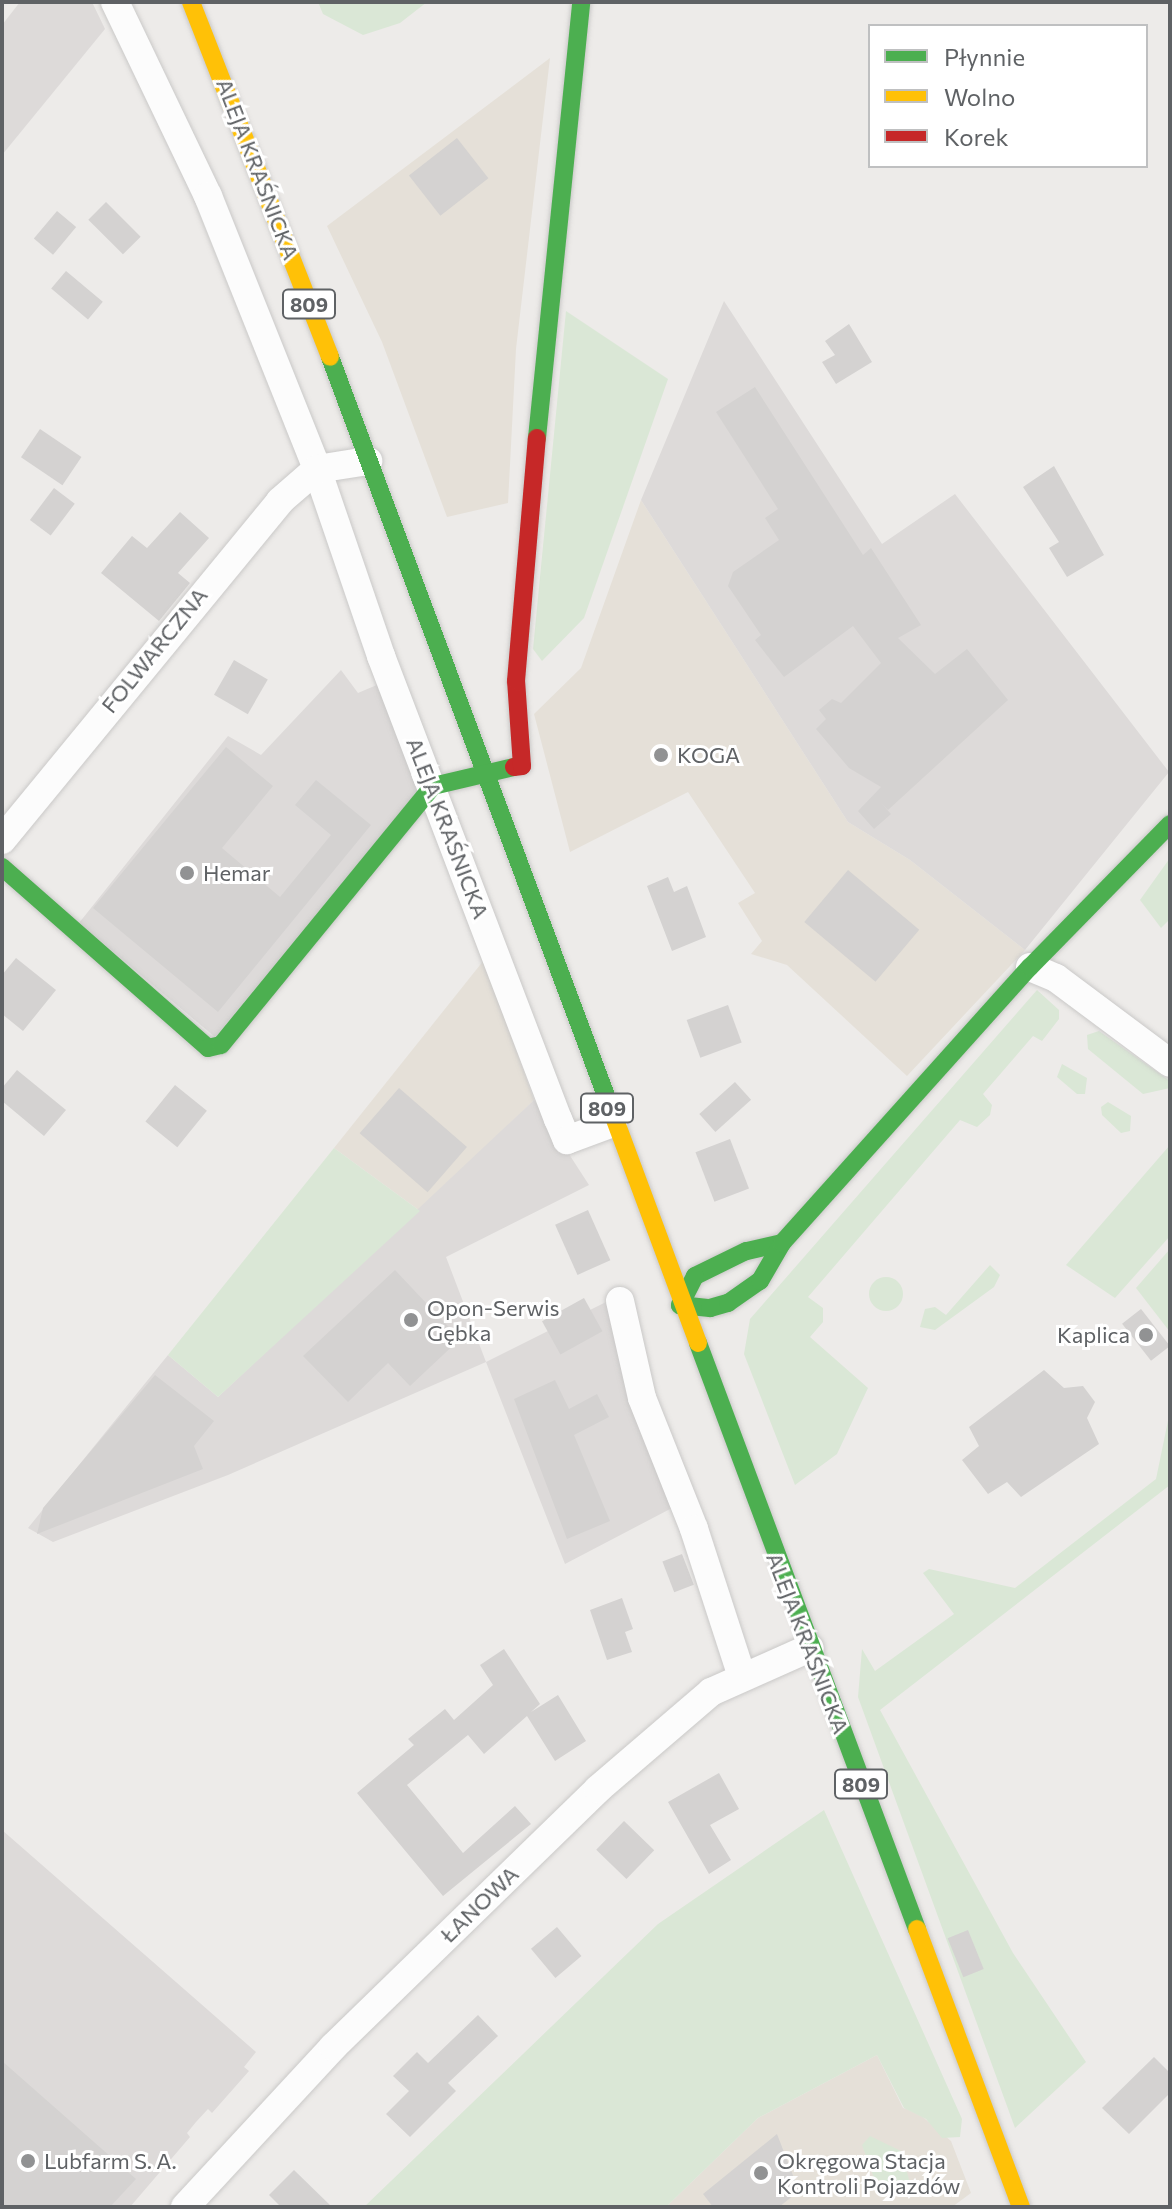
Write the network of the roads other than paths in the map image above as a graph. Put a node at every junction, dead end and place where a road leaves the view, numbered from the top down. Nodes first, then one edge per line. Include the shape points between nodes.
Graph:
1 (115, 2) edge
2 (191, 2) edge
3 (581, 2) edge
4 (368, 461) junction
5 (317, 469) junction
6 (483, 773) junction
7 (433, 786) junction
8 (1170, 824) edge
9 (2, 840) edge
10 (2, 867) edge
11 (1030, 967) junction
12 (1170, 1063) edge
13 (613, 1123) junction
14 (782, 1243) junction
15 (620, 1301) dead end
16 (680, 1305) junction
17 (810, 1648) junction
18 (741, 1674) junction
19 (185, 2207) edge
20 (1021, 2207) edge

1 - 5 street, ALEJA KRAŚNICKA via 208,196
2 - 4 main road, ALEJA KRAŚNICKA / 809
3 - 6 main road via 519,619 516,681 522,766
4 - 5 street
4 - 6 main road, ALEJA KRAŚNICKA / 809
5 - 7 street, ALEJA KRAŚNICKA via 381,656
5 - 9 street, FOLWARCZNA via 280,501 206,585
6 - 7 main road
6 - 13 main road, ALEJA KRAŚNICKA / 809
7 - 10 main road via 221,1045 208,1048
7 - 13 street, ALEJA KRAŚNICKA via 567,1140
8 - 11 main road
11 - 12 street via 1056,978
11 - 14 main road
13 - 16 main road, ALEJA KRAŚNICKA / 809
14 - 16 main road via 746,1251 695,1276
14 - 16 main road via 771,1269 728,1303 710,1308
15 - 18 street via 642,1398 694,1529
16 - 17 main road, ALEJA KRAŚNICKA / 809
17 - 18 street, ŁANOWA
17 - 20 main road, ALEJA KRAŚNICKA / 809
18 - 19 street, ŁANOWA via 711,1692 598,1789 333,2047

